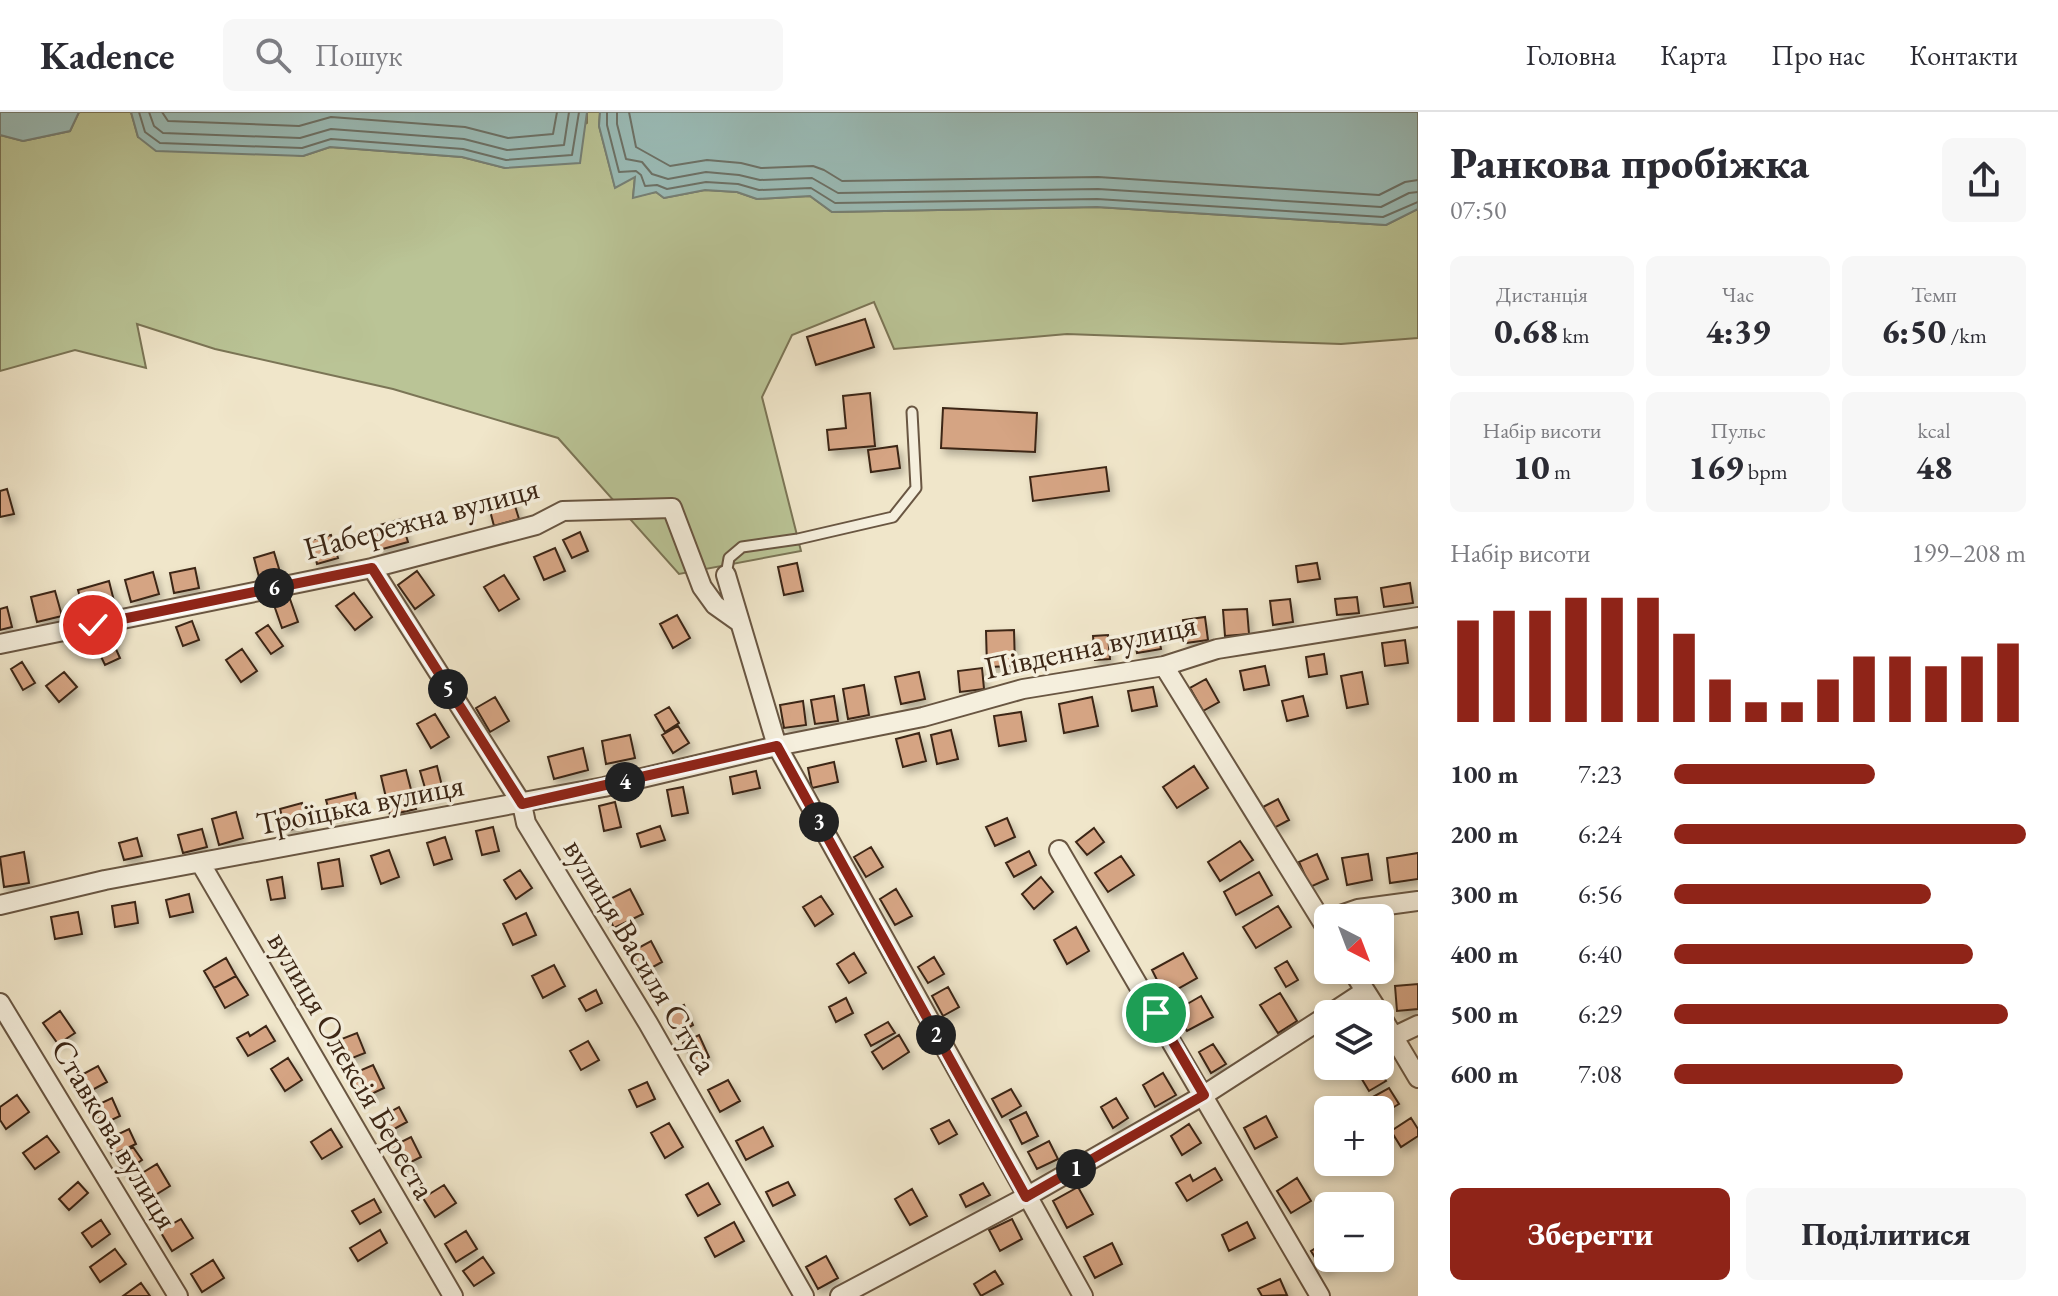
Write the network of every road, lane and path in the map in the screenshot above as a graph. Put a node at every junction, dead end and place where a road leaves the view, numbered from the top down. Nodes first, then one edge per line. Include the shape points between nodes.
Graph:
1 (912, 412) dead end
2 (372, 568) junction
3 (726, 575) joint
4 (1418, 617) edge
5 (739, 622) junction
6 (0, 644) edge
7 (1164, 666) junction
8 (777, 746) junction
9 (522, 804) junction
10 (1059, 850) dead end
11 (201, 864) junction
12 (1418, 901) edge
13 (1316, 904) edge
14 (1394, 904) edge
15 (0, 905) edge
16 (1361, 984) edge
17 (1365, 991) junction
18 (1351, 1000) edge
19 (1371, 1000) edge
20 (0, 1003) edge
21 (1314, 1024) edge
22 (1418, 1025) edge
23 (1395, 1036) joint
24 (1418, 1078) edge
25 (1204, 1095) junction
26 (1026, 1197) junction
27 (178, 1296) edge
28 (453, 1296) edge
29 (804, 1296) edge
30 (840, 1296) edge
31 (1083, 1296) edge
32 (1320, 1296) edge

1 - 3 lane via 916,488 893,517 742,547 729,558
2 - 5 street, Набережна вулиця via 536,525 563,511 672,508 702,587 715,605
2 - 6 street, Набережна вулиця
2 - 9 street, вулиця Василя Стуса
3 - 5 street
4 - 7 street, Південна вулиця via 1217,649
5 - 8 street
7 - 8 street, Південна вулиця via 1023,689 923,717
7 - 13 street
8 - 9 street, Троїцька вулиця
8 - 26 street
9 - 11 street, Троїцька вулиця
9 - 29 street, вулиця Василя Стуса via 526,823
10 - 25 street
11 - 15 street, Троїцька вулиця
11 - 28 street, вулиця Олексія Береста
12 - 14 street
16 - 17 street
17 - 18 street
17 - 19 street
20 - 27 street, Ставкова вулиця
21 - 25 street
22 - 23 street
23 - 24 street
25 - 26 street
25 - 32 street
26 - 30 street
26 - 31 street

